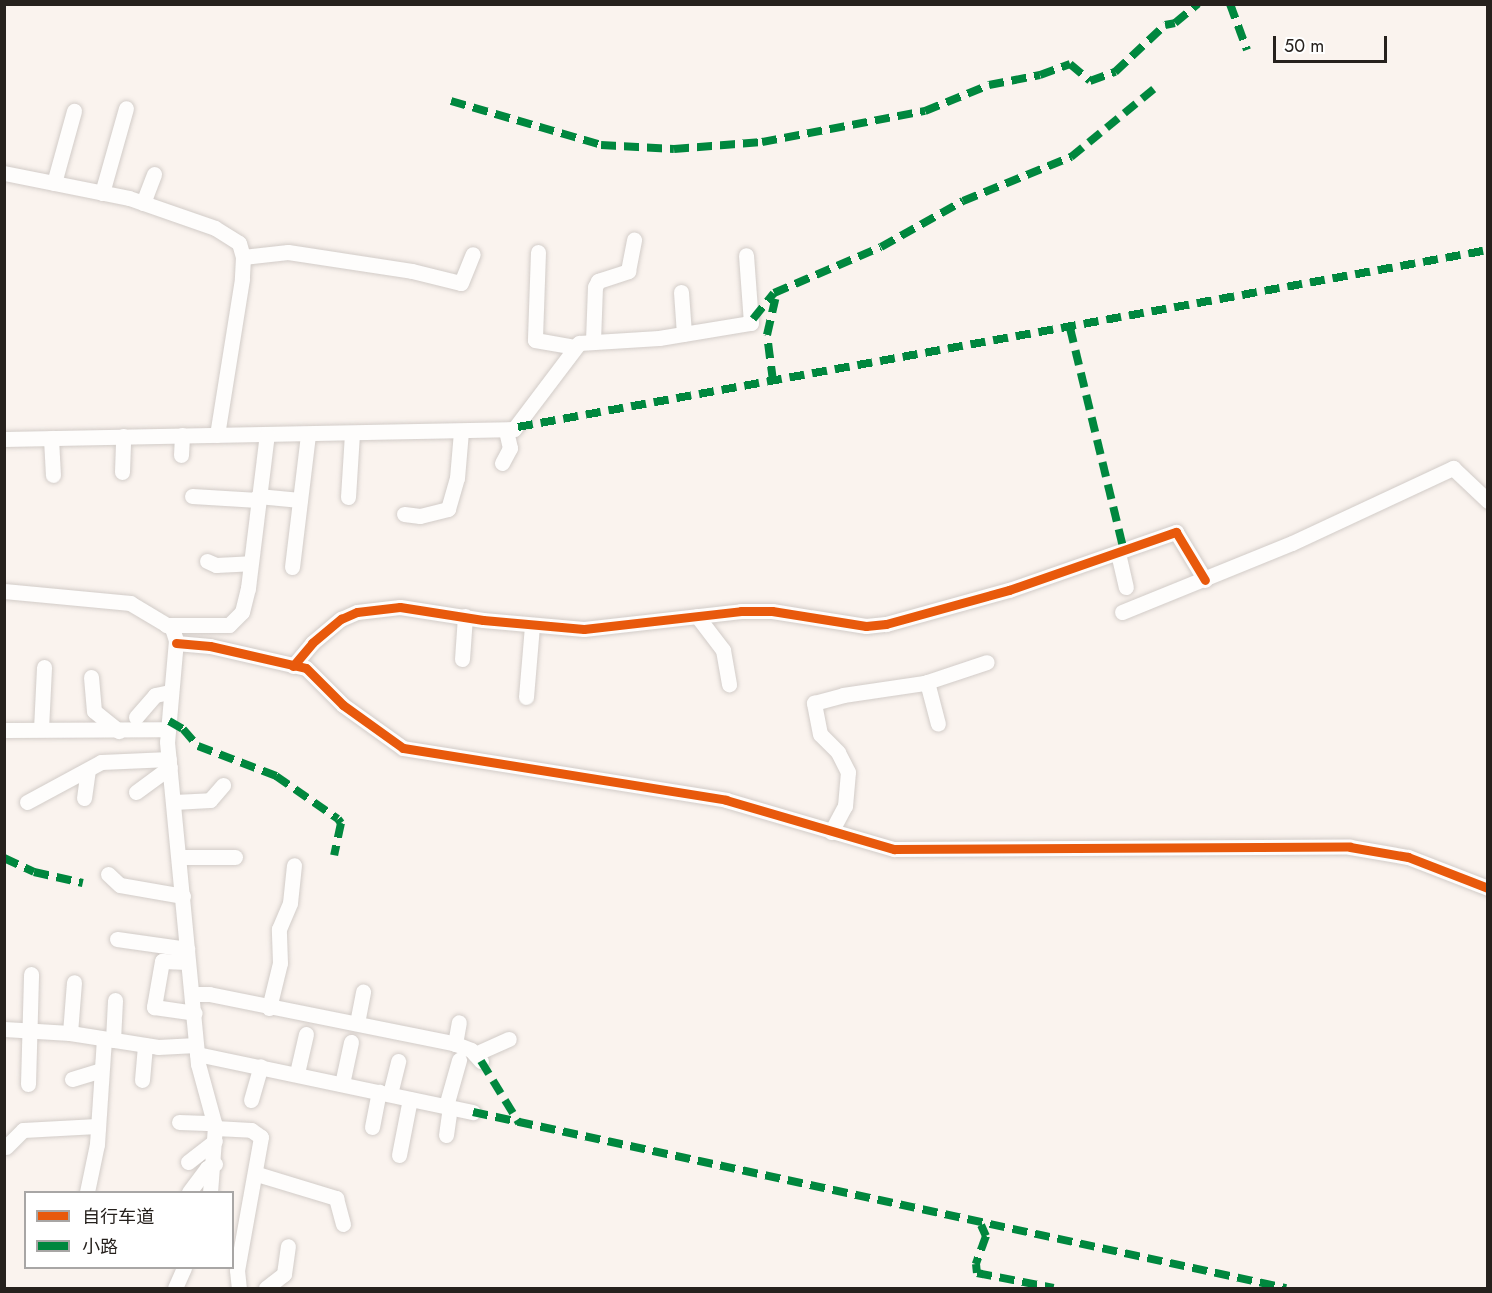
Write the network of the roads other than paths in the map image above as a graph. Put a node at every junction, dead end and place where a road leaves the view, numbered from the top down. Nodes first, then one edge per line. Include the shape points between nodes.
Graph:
1 (126, 108) dead end
2 (74, 111) dead end
3 (4, 172) edge
4 (154, 174) dead end
5 (54, 183) junction
6 (102, 193) junction
7 (143, 203) junction
8 (634, 240) dead end
9 (538, 252) dead end
10 (472, 254) dead end
11 (746, 255) dead end
12 (243, 257) junction
13 (681, 292) dead end
14 (684, 334) junction
15 (593, 341) junction
16 (574, 347) junction
17 (506, 430) junction
18 (461, 431) junction
19 (352, 433) junction
20 (267, 434) junction
21 (308, 434) junction
22 (182, 435) junction
23 (217, 435) junction
24 (123, 436) junction
25 (51, 438) junction
26 (4, 439) edge
27 (180, 455) dead end
28 (501, 463) dead end
29 (122, 472) dead end
30 (53, 475) dead end
31 (192, 496) dead end
32 (348, 497) dead end
33 (258, 498) junction
34 (300, 500) junction
35 (1488, 501) edge
36 (404, 514) dead end
37 (1118, 553) junction
38 (207, 561) dead end
39 (250, 563) junction
40 (292, 567) dead end
41 (1205, 580) junction
42 (1126, 587) dead end
43 (4, 591) edge
44 (1122, 612) dead end
45 (465, 616) junction
46 (697, 616) junction
47 (166, 625) junction
48 (532, 625) junction
49 (176, 643) junction
50 (462, 659) dead end
51 (987, 662) dead end
52 (293, 666) junction
53 (44, 667) dead end
54 (90, 677) dead end
55 (927, 682) junction
56 (729, 684) dead end
57 (171, 692) junction
58 (526, 697) dead end
59 (136, 717) dead end
60 (938, 724) dead end
61 (41, 729) junction
62 (168, 729) junction
63 (4, 730) edge
64 (119, 731) junction
65 (170, 763) junction
66 (88, 770) junction
67 (223, 785) dead end
68 (136, 792) dead end
69 (84, 798) dead end
70 (27, 802) dead end
71 (174, 802) junction
72 (831, 832) junction
73 (180, 857) junction
74 (236, 857) dead end
75 (294, 865) dead end
76 (108, 874) dead end
77 (1488, 888) edge
78 (183, 896) junction
79 (117, 939) dead end
80 (188, 956) junction
81 (31, 974) dead end
82 (74, 982) dead end
83 (363, 992) dead end
84 (192, 994) junction
85 (115, 1000) dead end
86 (269, 1008) junction
87 (195, 1013) junction
88 (459, 1022) dead end
89 (357, 1023) junction
90 (4, 1029) edge
91 (30, 1030) junction
92 (70, 1033) junction
93 (306, 1034) dead end
94 (108, 1039) junction
95 (509, 1039) dead end
96 (351, 1041) dead end
97 (455, 1044) junction
98 (145, 1045) junction
99 (197, 1049) junction
100 (459, 1060) dead end
101 (398, 1061) dead end
102 (261, 1066) junction
103 (101, 1070) junction
104 (297, 1073) junction
105 (72, 1079) dead end
106 (142, 1080) dead end
107 (28, 1084) dead end
108 (342, 1084) junction
109 (385, 1093) junction
110 (411, 1099) junction
111 (251, 1100) dead end
112 (448, 1107) junction
113 (473, 1112) dead end
114 (179, 1122) dead end
115 (97, 1126) junction
116 (372, 1127) dead end
117 (215, 1131) junction
118 (446, 1136) dead end
119 (6, 1147) edge
120 (399, 1155) dead end
121 (188, 1162) dead end
122 (215, 1164) junction
123 (257, 1174) junction
124 (87, 1191) edge
125 (190, 1191) edge
126 (210, 1191) edge
127 (343, 1224) dead end
128 (288, 1246) dead end
129 (184, 1269) edge
130 (175, 1288) edge
131 (239, 1288) edge
132 (267, 1288) edge

1 - 6 street
2 - 5 street
3 - 5 street
4 - 7 street
5 - 6 street
6 - 7 street
7 - 12 street via 214,228 239,243
8 - 15 street via 628,271 598,281 595,287
9 - 16 street via 535,339
10 - 12 street via 461,283 412,271 288,252
11 - 14 street via 751,323
12 - 23 street
13 - 14 street
14 - 15 street
15 - 16 street
16 - 17 street via 518,427
17 - 18 street
17 - 28 street via 510,448
18 - 19 street
18 - 36 street via 457,478 448,508 420,516
19 - 21 street
19 - 32 street
20 - 21 street
20 - 23 street
20 - 33 street
21 - 34 street
22 - 23 street
22 - 24 street
22 - 27 street
24 - 25 street
24 - 29 street
25 - 26 street
25 - 30 street
31 - 33 street
33 - 34 street
33 - 39 street
34 - 40 street
35 - 41 street via 1453,468
37 - 41 street via 1176,532
37 - 42 street
37 - 46 street via 958,606 886,624 866,626 772,610
38 - 39 street via 223,566
39 - 47 street via 246,603 236,621 229,625
41 - 44 street
43 - 47 street via 130,603
45 - 48 street
45 - 50 street
45 - 52 street via 400,607 357,612 331,625
46 - 48 street via 585,629
46 - 56 street via 723,650
47 - 49 street via 172,628
48 - 58 street
49 - 52 street via 210,646
49 - 57 street
51 - 55 street
52 - 72 street via 306,668 343,705 403,748 726,800
53 - 61 street
54 - 64 street via 94,711
55 - 60 street
55 - 72 street via 843,694 814,703 820,734 842,757 849,772 845,806
57 - 59 street via 154,695
57 - 62 street
61 - 63 street
61 - 64 street
62 - 64 street
62 - 65 street
65 - 66 street via 108,760
65 - 68 street
65 - 71 street
66 - 69 street
66 - 70 street
67 - 71 street via 210,800
71 - 73 street
72 - 77 street via 894,849 1372,849 1408,857
73 - 74 street
73 - 78 street
75 - 86 street via 290,903 279,929 280,963
76 - 78 street via 120,885
78 - 80 street
79 - 80 street
80 - 84 street
80 - 87 street via 162,961 154,1006
81 - 91 street
82 - 92 street
83 - 89 street
84 - 86 street via 209,994
84 - 87 street
85 - 94 street
86 - 89 street
87 - 99 street
88 - 97 street
89 - 97 street
90 - 91 street
91 - 92 street
91 - 107 street
92 - 94 street
93 - 104 street
94 - 98 street
94 - 103 street
95 - 97 street via 478,1057
96 - 108 street
98 - 99 street
98 - 106 street
99 - 102 street
99 - 117 street
100 - 112 street
101 - 109 street
102 - 104 street
102 - 111 street
103 - 105 street
103 - 115 street
104 - 108 street
108 - 109 street
109 - 110 street
109 - 116 street
110 - 112 street
110 - 120 street
112 - 113 street
112 - 118 street
114 - 117 street
115 - 119 street via 23,1130
115 - 124 street
117 - 121 street
117 - 122 street
117 - 123 street via 259,1132
122 - 125 street via 207,1168
122 - 126 street
123 - 127 street via 336,1198
123 - 131 street via 237,1270
128 - 132 street via 284,1274
129 - 130 street

